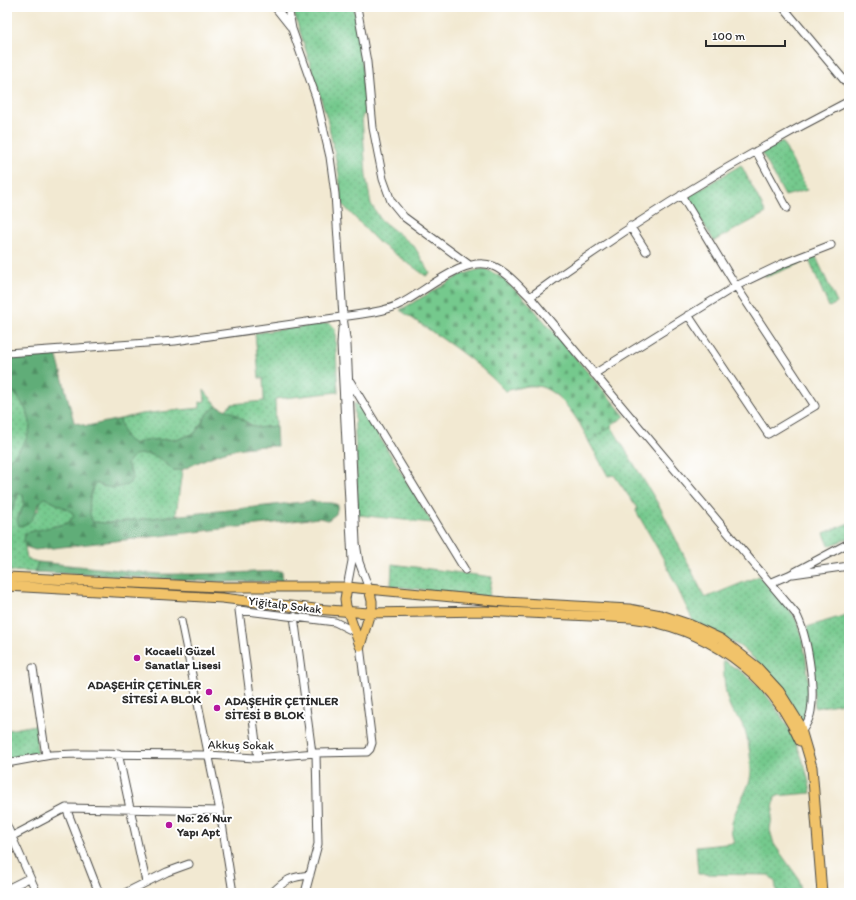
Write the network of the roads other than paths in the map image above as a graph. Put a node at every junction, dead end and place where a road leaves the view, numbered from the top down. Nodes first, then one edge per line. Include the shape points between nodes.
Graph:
1 (275, 7) edge
2 (288, 7) edge
3 (357, 7) edge
4 (783, 7) edge
5 (292, 29) junction
6 (849, 86) edge
7 (849, 101) edge
8 (756, 151) junction
9 (681, 194) junction
10 (787, 208) dead end
11 (630, 226) junction
12 (831, 245) dead end
13 (646, 251) dead end
14 (468, 264) junction
15 (736, 286) junction
16 (530, 297) junction
17 (688, 315) junction
18 (343, 317) junction
19 (7, 353) edge
20 (594, 374) junction
21 (349, 379) junction
22 (849, 543) edge
23 (849, 566) edge
24 (465, 570) dead end
25 (789, 575) junction
26 (7, 577) edge
27 (770, 583) junction
28 (7, 586) edge
29 (347, 587) junction
30 (368, 589) junction
31 (232, 599) junction
32 (239, 610) junction
33 (348, 611) junction
34 (369, 612) junction
35 (294, 616) junction
36 (181, 621) dead end
37 (355, 632) junction
38 (360, 646) junction
39 (33, 668) dead end
40 (802, 731) junction
41 (118, 753) junction
42 (314, 753) junction
43 (208, 755) junction
44 (46, 756) junction
45 (258, 758) junction
46 (7, 763) edge
47 (816, 794) junction
48 (66, 808) junction
49 (130, 809) junction
50 (220, 811) junction
51 (7, 826) edge
52 (9, 838) edge
53 (189, 864) dead end
54 (310, 875) junction
55 (29, 878) junction
56 (146, 882) junction
57 (7, 889) edge
58 (36, 893) edge
59 (98, 893) edge
60 (127, 893) edge
61 (233, 893) edge
62 (272, 893) edge
63 (305, 893) edge
64 (822, 893) edge

1 - 5 street
2 - 5 street
3 - 14 street via 367,62 373,128 383,179 391,201 404,217
4 - 6 street
5 - 18 street via 316,97 330,157 338,228
7 - 8 street
8 - 9 street
8 - 10 street
9 - 11 street
9 - 15 street
11 - 13 street
11 - 16 street
12 - 15 street via 777,266
14 - 16 street via 481,263 500,269
14 - 18 street via 399,305
15 - 17 street
15 - 17 street via 815,406 768,434
16 - 20 street
17 - 20 street
18 - 19 street via 175,341
18 - 21 street
18 - 29 street via 341,344 352,561
20 - 27 street
21 - 24 street
21 - 30 street via 356,543
22 - 25 street
23 - 25 street
25 - 27 street
26 - 29 main road via 218,587
27 - 40 street via 796,614 805,637 812,704 809,720
28 - 31 main road
29 - 30 main road
29 - 33 main road via 345,599
30 - 34 main road via 372,601
30 - 40 main road via 629,610 674,619 720,639 757,667 787,702
31 - 32 street
31 - 33 main road
32 - 35 street, Yiğitalp Sokak
32 - 45 street, Yiğitalp Sokak
33 - 34 main road
33 - 37 main road
34 - 38 main road
34 - 47 main road via 485,611 631,618 665,624 693,634 734,658 757,678 774,698 797,734
35 - 37 street, Yiğitalp Sokak via 335,622
35 - 42 street
36 - 43 street
37 - 38 main road
38 - 42 street, Akkuş Sokak via 372,743 370,749 367,752
39 - 44 street
40 - 47 main road
41 - 43 street, Akkuş Sokak
41 - 44 street, Akkuş Sokak
41 - 49 street
42 - 45 street, Akkuş Sokak
42 - 54 street via 318,844
43 - 45 street, Akkuş Sokak
43 - 50 street
44 - 46 street, Akkuş Sokak
47 - 64 main road
48 - 49 street
48 - 52 street
48 - 59 street
49 - 50 street
49 - 56 street
50 - 61 street
51 - 52 street
52 - 55 street
53 - 56 street
54 - 62 street via 291,877
54 - 63 street
55 - 57 street
55 - 58 street
56 - 60 street

